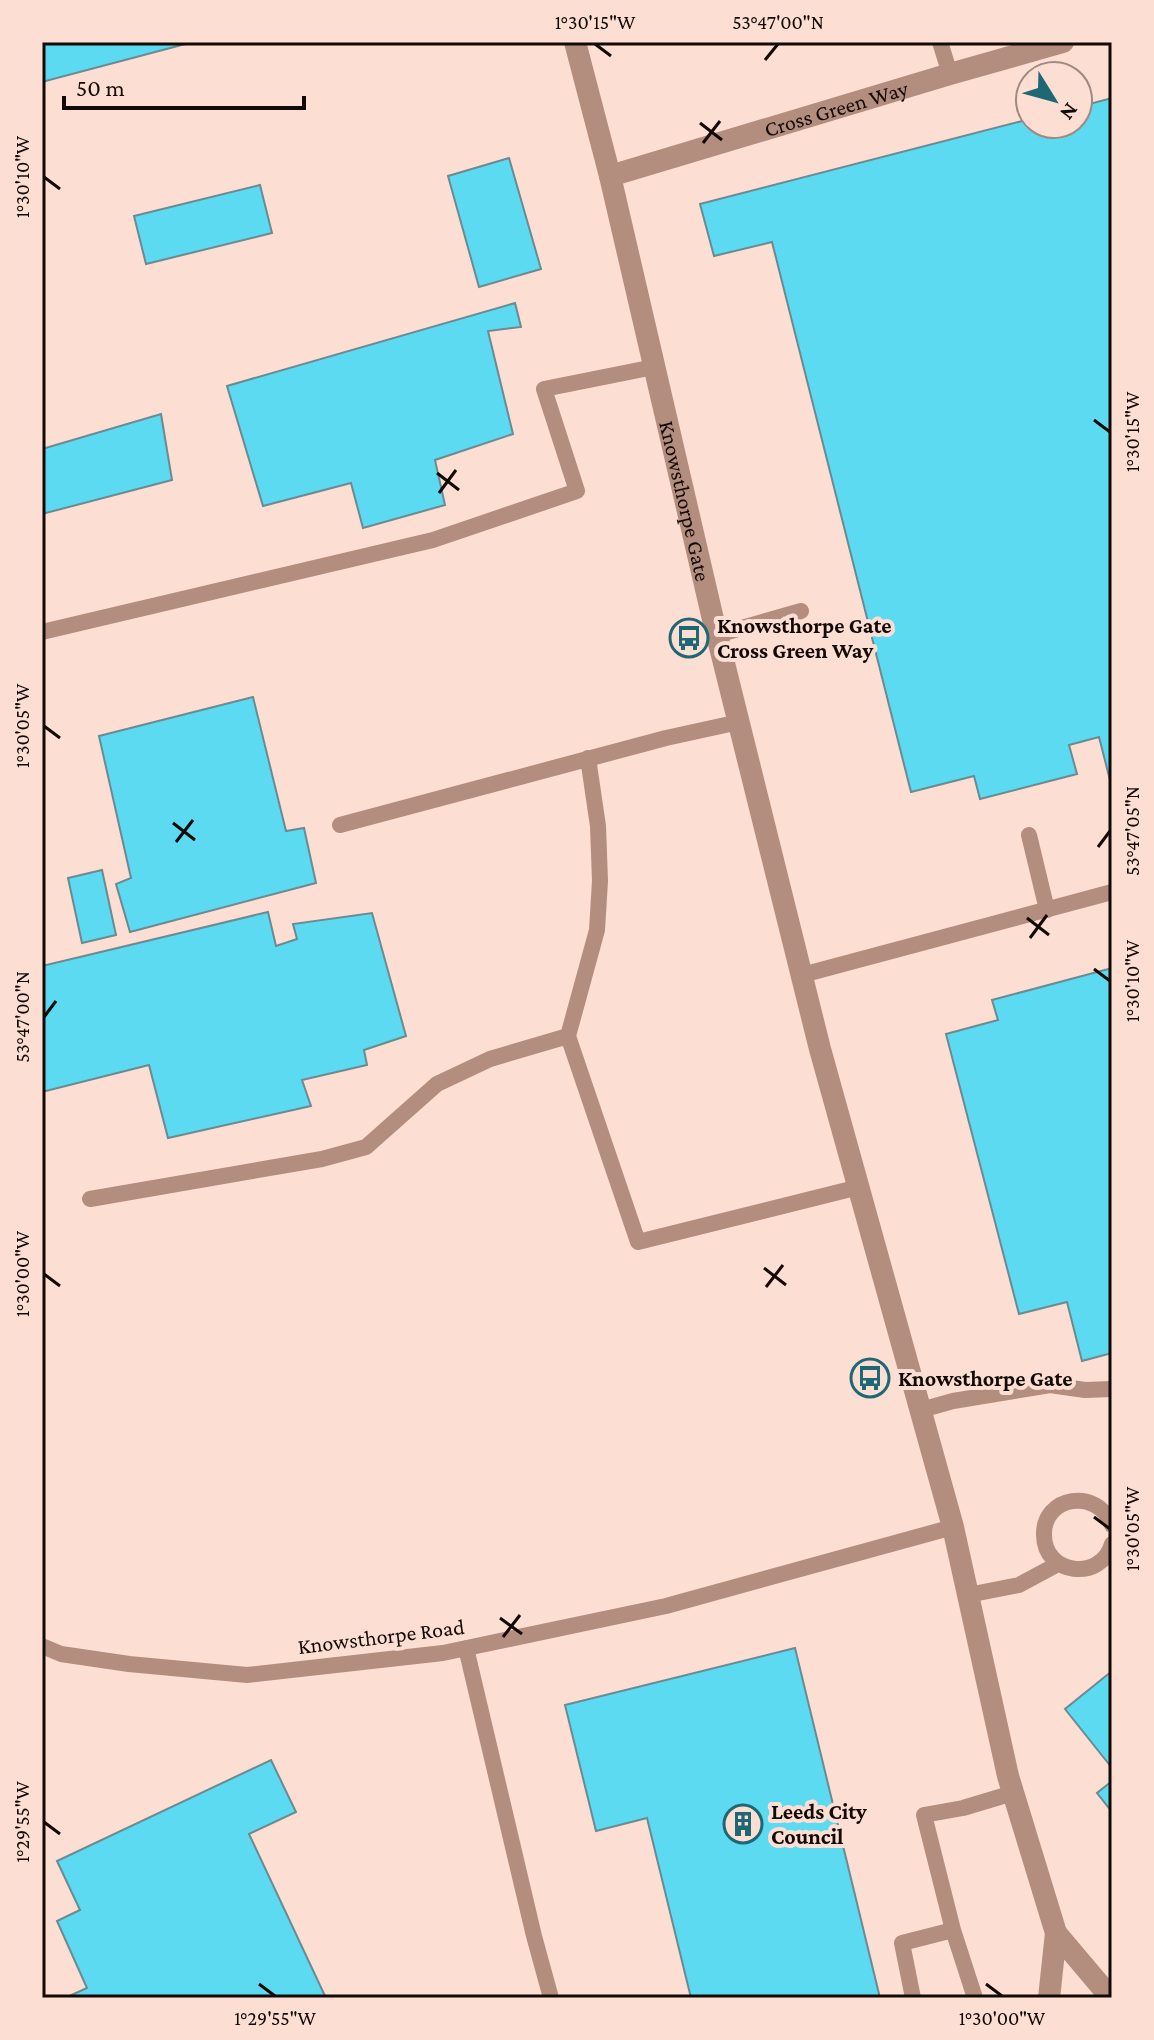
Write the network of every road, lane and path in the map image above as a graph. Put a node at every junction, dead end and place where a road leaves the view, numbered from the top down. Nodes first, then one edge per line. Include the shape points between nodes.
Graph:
1 (575, 42) edge
2 (940, 42) edge
3 (1063, 42) edge
4 (950, 74) junction
5 (610, 176) junction
6 (654, 367) junction
7 (801, 611) dead end
8 (42, 632) edge
9 (717, 635) junction
10 (739, 722) junction
11 (588, 758) junction
12 (340, 825) dead end
13 (1029, 835) dead end
14 (1112, 892) edge
15 (1047, 910) junction
16 (802, 975) junction
17 (568, 1036) junction
18 (859, 1187) junction
19 (90, 1199) dead end
20 (1112, 1389) edge
21 (921, 1410) junction
22 (1112, 1525) edge
23 (953, 1527) junction
24 (1112, 1544) edge
25 (1058, 1564) junction
26 (968, 1595) junction
27 (42, 1646) edge
28 (466, 1648) junction
29 (1013, 1793) junction
30 (953, 1930) junction
31 (1056, 1933) junction
32 (551, 1998) edge
33 (913, 1998) edge
34 (975, 1998) edge
35 (1049, 1998) edge
36 (1111, 1998) edge

1 - 5 street, Knowsthorpe Gate
2 - 4 lane
3 - 4 street, Cross Green Way
4 - 5 street, Cross Green Way
5 - 6 street, Knowsthorpe Gate
6 - 8 lane via 544,389 577,491 433,540
6 - 9 street, Knowsthorpe Gate
7 - 9 lane
9 - 10 street, Knowsthorpe Gate
10 - 11 lane
10 - 16 street, Knowsthorpe Gate
11 - 12 lane
11 - 17 lane via 598,826 597,930
13 - 15 lane
14 - 15 lane
15 - 16 lane
16 - 18 street, Knowsthorpe Gate
17 - 18 lane via 638,1242
17 - 19 lane via 490,1059 437,1084 366,1147
18 - 21 street, Knowsthorpe Gate
20 - 21 lane via 1050,1385
21 - 23 street, Knowsthorpe Gate
22 - 25 lane via 1093,1503 1060,1505 1043,1533 1049,1555
23 - 26 street, Knowsthorpe Gate
23 - 28 lane, Knowsthorpe Road via 666,1606
24 - 25 lane via 1093,1567 1069,1569
25 - 26 lane via 1019,1585
26 - 29 street, Knowsthorpe Gate
27 - 28 lane, Knowsthorpe Road via 115,1662 247,1675
28 - 32 lane
29 - 30 lane via 924,1815
29 - 31 street, Knowsthorpe Gate
30 - 33 lane via 902,1943
30 - 34 lane
31 - 35 street, Knowsthorpe Gate
31 - 36 street, Knowsthorpe Gate

